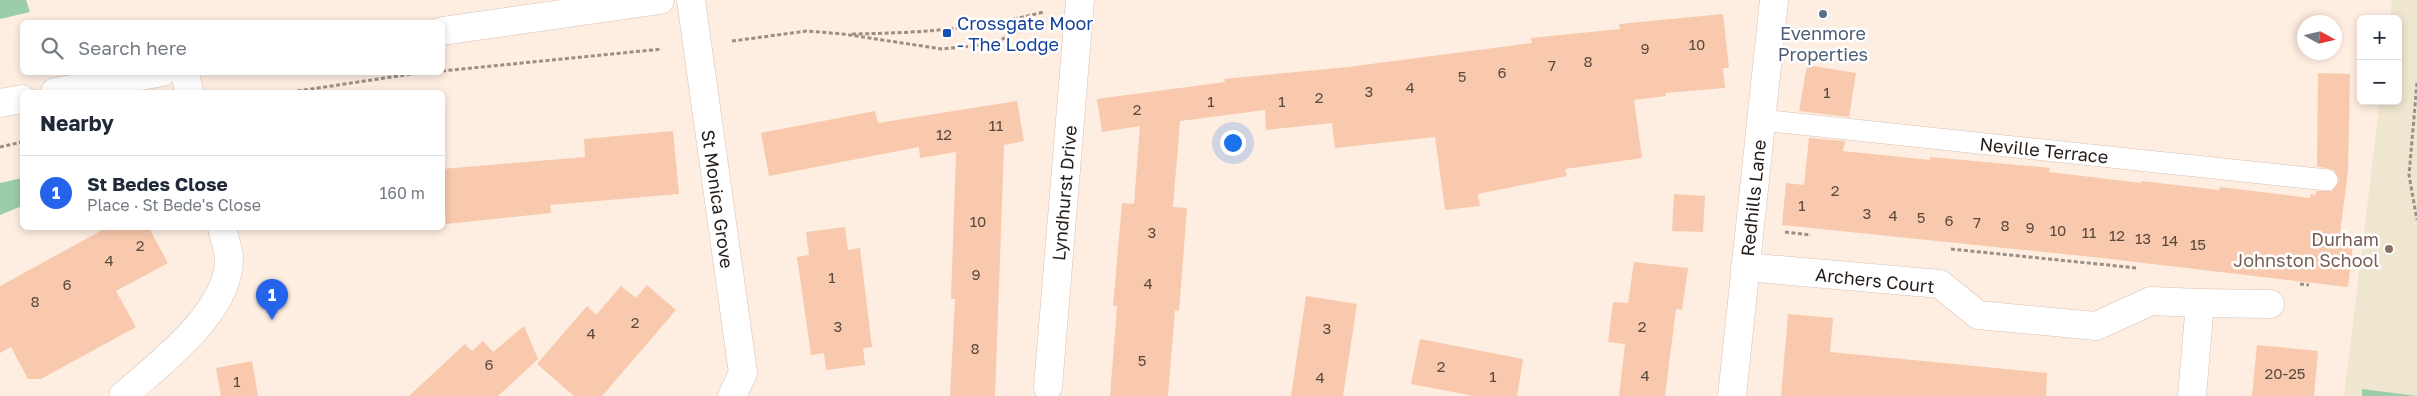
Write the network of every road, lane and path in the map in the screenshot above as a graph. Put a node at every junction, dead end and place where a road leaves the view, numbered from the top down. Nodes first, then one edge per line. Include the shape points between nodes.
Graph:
1 (660, 0) edge
2 (691, 0) edge
3 (1774, 0) edge
4 (1080, 1) edge
5 (445, 31) edge
6 (844, 34) junction
7 (697, 46) junction
8 (445, 71) edge
9 (146, 75) edge
10 (186, 75) edge
11 (405, 75) edge
12 (2417, 83) edge
13 (66, 90) edge
14 (190, 90) edge
15 (304, 90) edge
16 (20, 99) edge
17 (0, 103) edge
18 (1761, 120) junction
19 (20, 142) edge
20 (0, 147) edge
21 (2326, 180) dead end
22 (2417, 220) edge
23 (1750, 228) junction
24 (222, 230) edge
25 (1818, 236) dead end
26 (1946, 248) dead end
27 (1745, 267) junction
28 (2142, 268) dead end
29 (2299, 284) dead end
30 (2309, 285) dead end
31 (2200, 303) junction
32 (2270, 304) dead end
33 (1048, 386) dead end
34 (123, 396) edge
35 (732, 396) edge
36 (1732, 396) edge
37 (2192, 396) edge

1 - 5 main road
2 - 7 main road, St Monica Grove
3 - 18 main road, Redhills Lane
4 - 6 path via 998,24 922,33
4 - 6 path via 992,44 942,50
4 - 33 main road, Lyndhurst Drive
6 - 7 path via 806,31
7 - 8 path
7 - 35 main road, St Monica Grove via 743,373
9 - 13 main road
10 - 14 main road
11 - 15 path
12 - 22 path via 2409,175
16 - 17 main road
18 - 21 lane, Neville Terrace
18 - 23 main road, Redhills Lane
19 - 20 path
23 - 25 path
23 - 27 main road, Redhills Lane
24 - 34 main road via 229,258 223,287 205,319
26 - 28 path
27 - 31 main road, Archers Court via 1940,284 1978,315 2096,326 2151,301
27 - 36 main road, Redhills Lane
29 - 30 path
31 - 32 main road, Archers Court
31 - 37 main road

